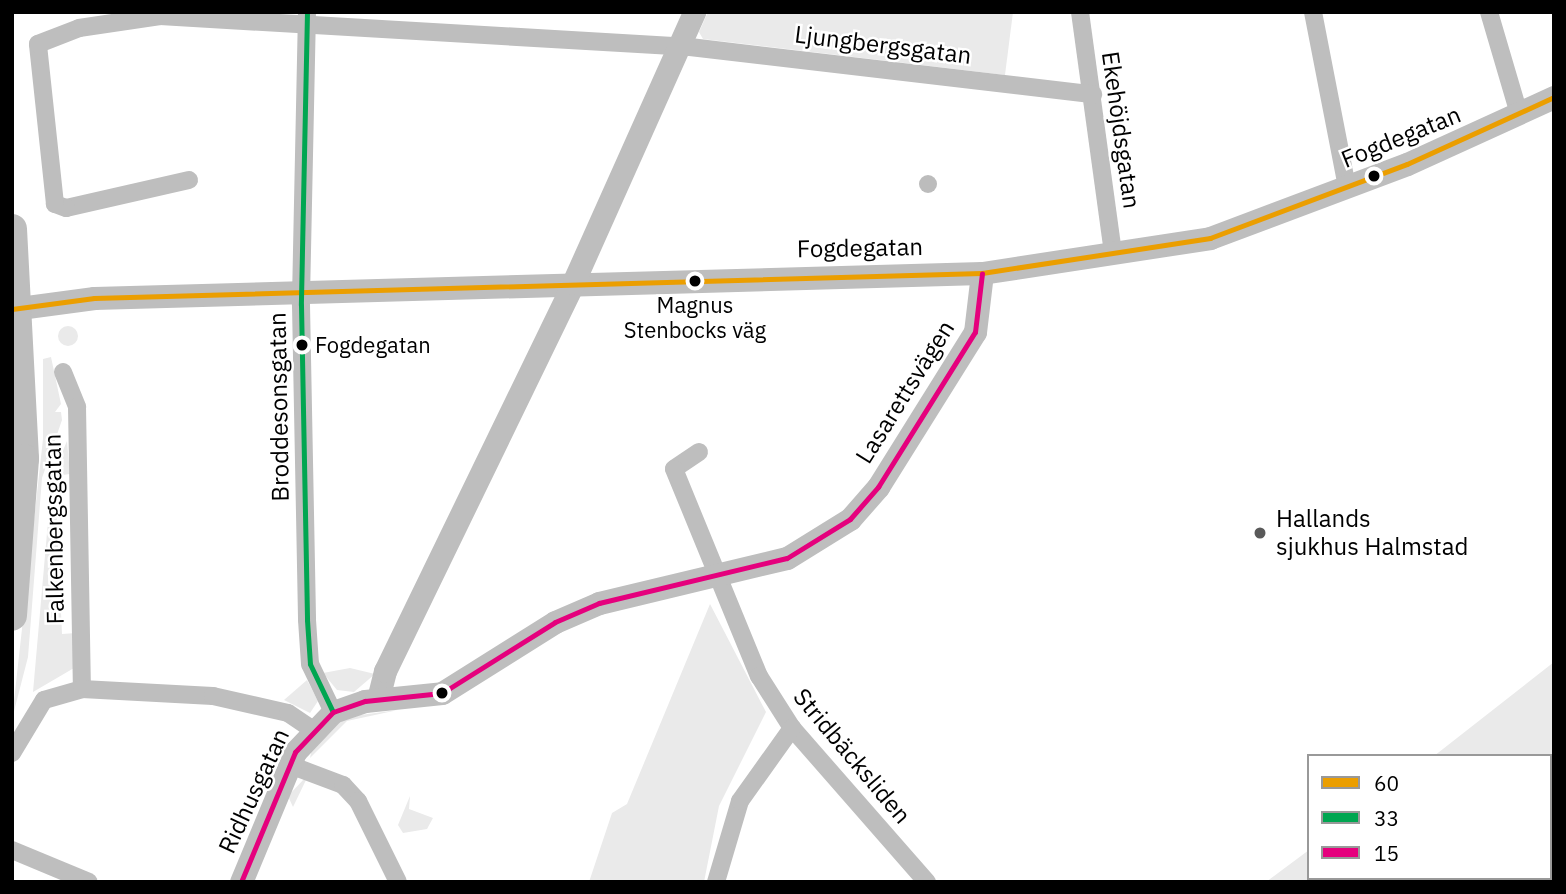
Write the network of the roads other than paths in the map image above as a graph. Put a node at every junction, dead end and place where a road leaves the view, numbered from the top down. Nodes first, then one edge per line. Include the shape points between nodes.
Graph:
1 (694, 12) edge
2 (1080, 12) edge
3 (1313, 12) edge
4 (1489, 12) edge
5 (159, 14) edge
6 (307, 18) edge
7 (678, 49) junction
8 (1093, 94) junction
9 (1554, 97) edge
10 (1519, 114) junction
11 (189, 180) dead end
12 (1347, 187) junction
13 (12, 229) edge
14 (1113, 254) junction
15 (982, 273) junction
16 (573, 283) junction
17 (302, 291) junction
18 (15, 317) edge
19 (63, 372) dead end
20 (699, 452) dead end
21 (720, 578) junction
22 (12, 616) edge
23 (82, 689) junction
24 (378, 699) junction
25 (343, 708) junction
26 (792, 728) junction
27 (312, 729) junction
28 (12, 752) edge
29 (290, 765) junction
30 (12, 850) edge
31 (89, 882) edge
32 (241, 882) edge
33 (398, 882) edge
34 (716, 882) edge
35 (927, 882) edge

1 - 7 street
2 - 8 street, Ekehöjdsgatan
3 - 12 street
4 - 10 street
5 - 6 street, Ljungbergsgatan
5 - 11 street, Ljungbergsgatan via 79,28 38,44 55,204 66,208
6 - 7 street, Ljungbergsgatan
6 - 17 street, Broddesonsgatan
7 - 8 street, Ljungbergsgatan
7 - 16 street
8 - 14 street, Ekehöjdsgatan
9 - 10 street, Fogdegatan
10 - 12 street, Fogdegatan
12 - 14 street, Fogdegatan via 1210,238
13 - 18 highway
14 - 15 street, Fogdegatan
15 - 16 street, Fogdegatan
15 - 21 street, Lasarettsvägen via 975,332 866,502 816,544
16 - 17 street, Fogdegatan
16 - 24 street via 385,671
17 - 18 street, Fogdegatan via 94,298
17 - 25 street, Broddesonsgatan via 309,653
18 - 22 highway via 24,459
19 - 23 street, Falkenbergsgatan via 77,407
20 - 21 street, Stridbäcksliden via 674,469
21 - 24 street, Lasarettsvägen via 599,603 555,622 442,693
21 - 26 street, Stridbäcksliden via 759,676
23 - 27 street via 213,696 280,710
23 - 28 street via 44,699
24 - 25 street
25 - 27 street, Ridhusgatan
26 - 34 street via 740,801
26 - 35 street, Stridbäcksliden
27 - 29 street, Ridhusgatan
29 - 32 street, Ridhusgatan
29 - 33 street via 343,785 358,801
30 - 31 street

